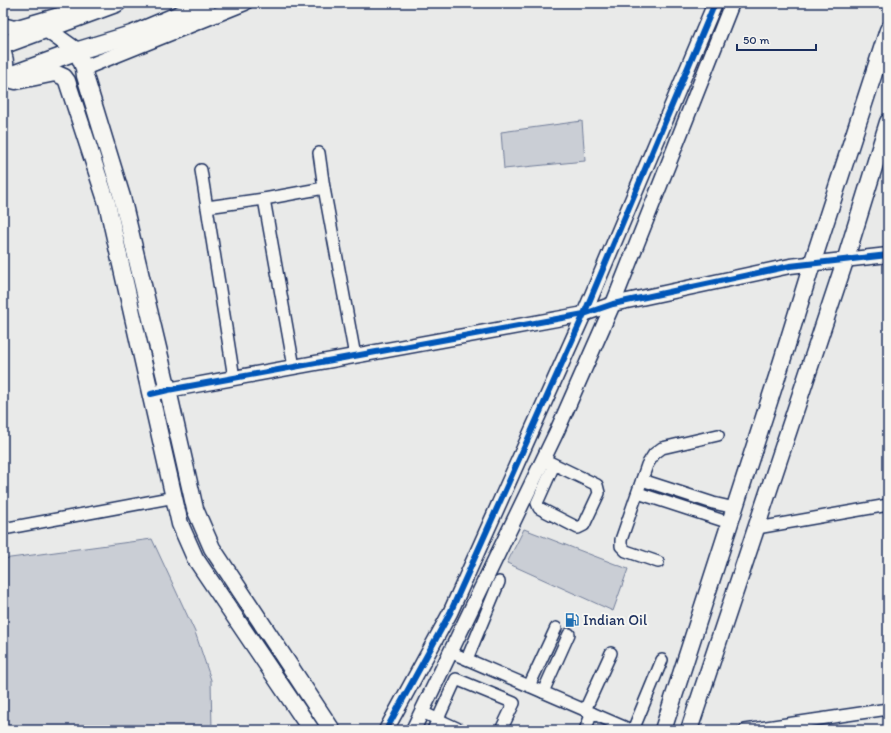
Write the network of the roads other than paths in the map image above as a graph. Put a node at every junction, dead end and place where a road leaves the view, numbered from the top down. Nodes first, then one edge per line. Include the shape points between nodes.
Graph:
1 (87, 3) edge
2 (117, 3) edge
3 (207, 3) edge
4 (245, 3) edge
5 (715, 3) edge
6 (732, 3) edge
7 (3, 26) edge
8 (46, 29) junction
9 (888, 30) edge
10 (3, 45) edge
11 (77, 51) junction
12 (3, 55) edge
13 (84, 68) junction
14 (4, 75) edge
15 (888, 122) edge
16 (319, 153) dead end
17 (201, 170) dead end
18 (324, 188) junction
19 (264, 199) junction
20 (207, 207) junction
21 (888, 256) edge
22 (845, 261) junction
23 (812, 264) junction
24 (613, 304) junction
25 (584, 314) junction
26 (355, 356) junction
27 (294, 367) junction
28 (234, 378) junction
29 (168, 390) junction
30 (151, 394) junction
31 (718, 435) dead end
32 (549, 462) junction
33 (642, 480) junction
34 (638, 493) junction
35 (174, 497) junction
36 (888, 505) edge
37 (732, 515) junction
38 (757, 528) junction
39 (3, 529) edge
40 (658, 562) dead end
41 (499, 582) dead end
42 (556, 628) dead end
43 (569, 634) dead end
44 (450, 652) junction
45 (610, 653) dead end
46 (467, 659) junction
47 (662, 660) dead end
48 (529, 686) junction
49 (543, 692) junction
50 (888, 710) edge
51 (422, 712) junction
52 (589, 712) junction
53 (437, 719) junction
54 (311, 730) edge
55 (332, 730) edge
56 (386, 730) edge
57 (413, 730) edge
58 (432, 730) edge
59 (461, 730) edge
60 (501, 730) edge
61 (585, 730) edge
62 (632, 730) edge
63 (663, 730) edge
64 (690, 730) edge
65 (745, 730) edge

1 - 7 street via 59,15 14,28
2 - 8 main road
3 - 11 main road via 133,34
4 - 13 street
5 - 25 street
6 - 24 street
8 - 10 main road
8 - 11 main road
9 - 23 main road
11 - 13 main road
11 - 14 main road
12 - 14 main road
13 - 29 main road via 122,197
14 - 30 main road via 16,81 56,73 64,76 67,81 107,203
15 - 22 main road
16 - 18 street
17 - 20 street
18 - 19 street
18 - 26 street
19 - 20 street
19 - 27 street
20 - 28 street
21 - 22 street
22 - 23 street
22 - 38 main road
23 - 24 street via 790,266
23 - 37 main road
24 - 25 street
24 - 32 street
25 - 26 street
25 - 56 street via 450,613
26 - 27 street
27 - 28 street
28 - 29 street
29 - 30 street
29 - 55 main road via 195,509 212,548
30 - 35 main road
31 - 33 street via 662,448 654,454 647,465
32 - 32 street via 597,485 599,493 584,525 578,528 539,508 537,503
32 - 44 street
33 - 34 street
33 - 37 street via 713,503
34 - 37 street
34 - 40 street via 621,546 626,551
35 - 39 street
35 - 54 main road via 180,524 195,558
36 - 38 street
37 - 63 main road
38 - 64 main road
41 - 46 street
42 - 48 street
43 - 49 street
44 - 46 street
44 - 51 street
45 - 52 street
46 - 48 street
47 - 62 street
48 - 49 street
49 - 52 street
50 - 65 street
51 - 53 street
51 - 57 street
52 - 61 street
52 - 62 street
53 - 58 street
53 - 59 street
53 - 60 street via 456,679 514,703

